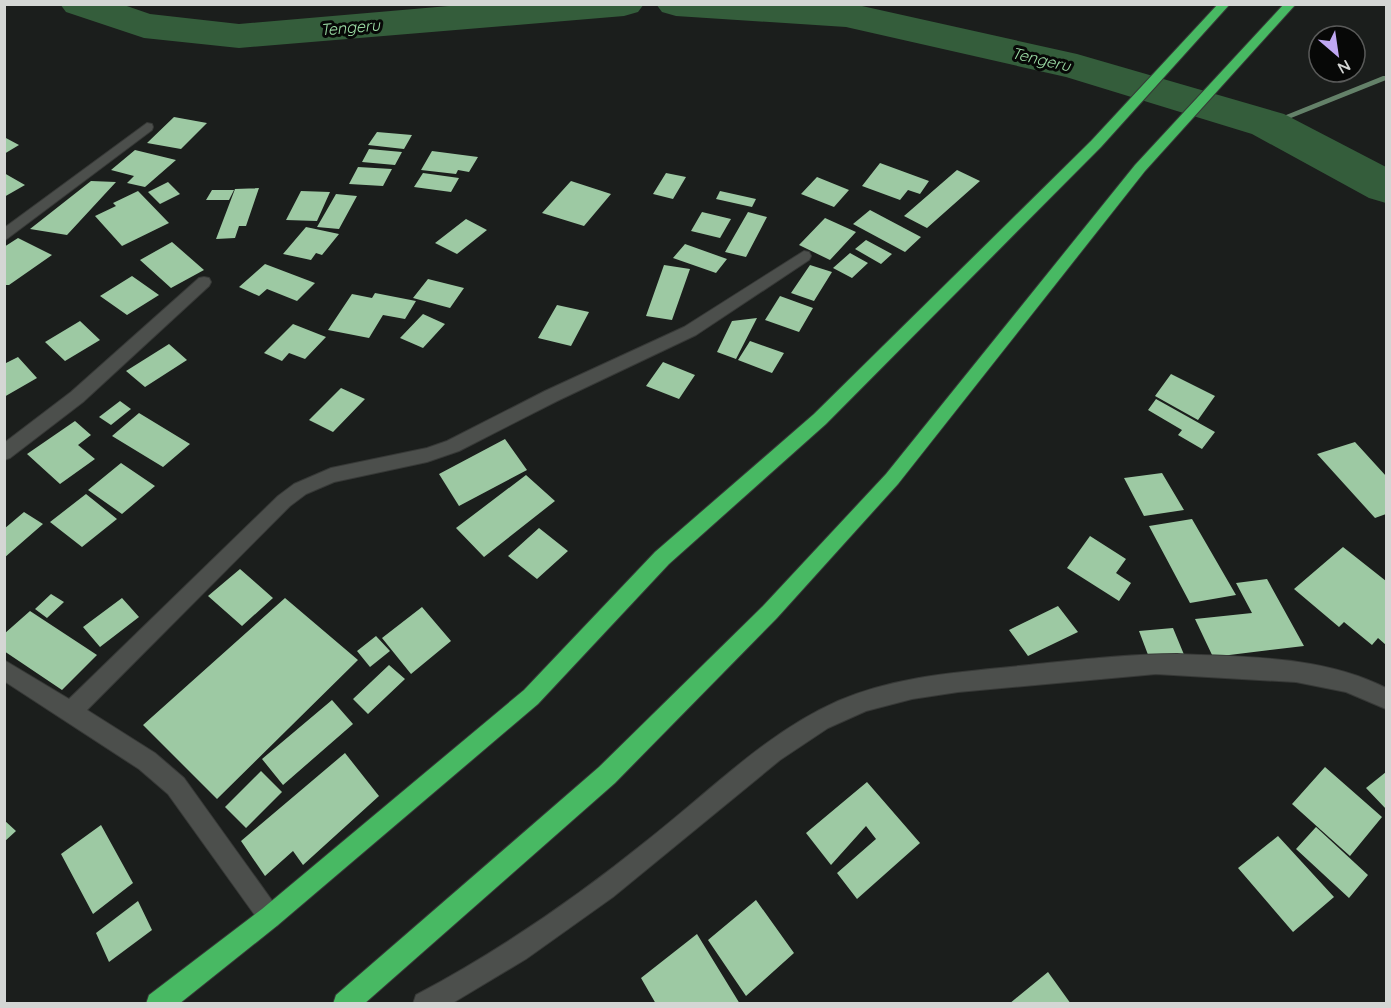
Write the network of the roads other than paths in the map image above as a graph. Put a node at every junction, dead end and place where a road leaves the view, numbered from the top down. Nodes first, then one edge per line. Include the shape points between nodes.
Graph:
1 (1225, 4) edge
2 (1291, 4) edge
3 (147, 127) dead end
4 (4, 236) edge
5 (804, 256) dead end
6 (204, 282) dead end
7 (4, 453) edge
8 (4, 669) edge
9 (1386, 699) edge
10 (70, 713) junction
11 (270, 917) junction
12 (158, 1004) edge
13 (345, 1004) edge
14 (425, 1004) edge

1 - 11 highway via 1096,144 820,419 662,558 531,697
2 - 13 highway via 1140,168 892,479 770,612 607,775
3 - 4 street
5 - 10 street via 690,331 453,446 331,475 300,489
6 - 7 street via 77,398
8 - 10 street
9 - 14 street via 1365,687 1339,680 1249,668 1159,663 982,680 869,700 843,709 802,732 606,889 477,978
10 - 11 street via 147,761 176,786
11 - 12 highway

